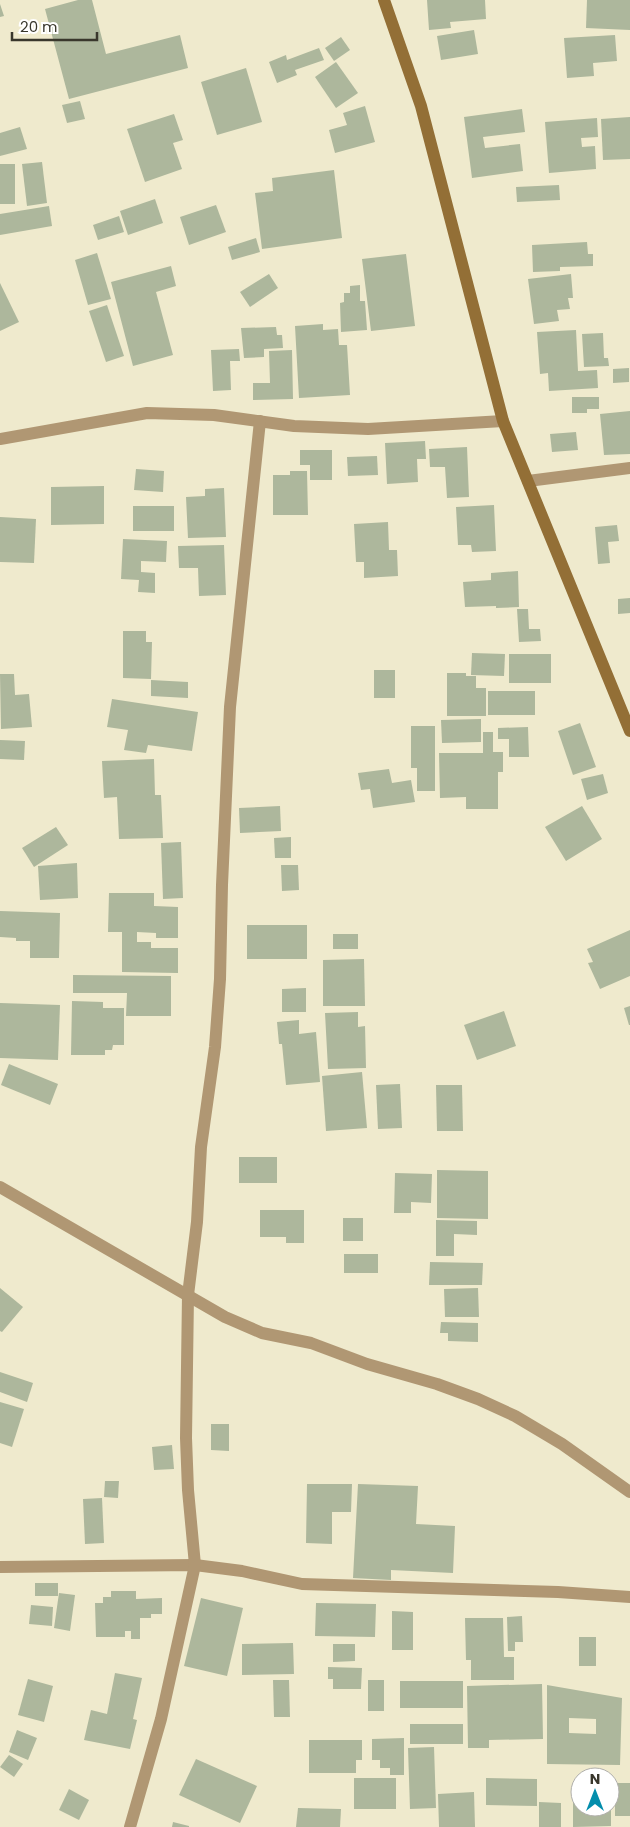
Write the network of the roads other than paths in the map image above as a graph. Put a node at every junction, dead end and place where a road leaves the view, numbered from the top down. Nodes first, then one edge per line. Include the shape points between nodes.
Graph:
1 (384, 0) edge
2 (260, 421) junction
3 (504, 421) junction
4 (0, 439) edge
5 (630, 468) edge
6 (528, 481) junction
7 (630, 731) edge
8 (0, 1187) edge
9 (188, 1295) junction
10 (630, 1492) edge
11 (195, 1565) junction
12 (0, 1568) edge
13 (630, 1597) edge
14 (130, 1827) edge

1 - 3 main road via 421,106
2 - 3 street via 368,429
2 - 4 street via 214,414 147,413
2 - 9 street via 230,707 215,1047 201,1147 197,1222
3 - 6 main road
5 - 6 street
6 - 7 main road
8 - 9 street
9 - 10 street via 225,1317 262,1333 311,1343 478,1399 554,1439
9 - 11 street via 186,1438
11 - 12 street
11 - 13 street via 302,1584
11 - 14 street via 161,1719

